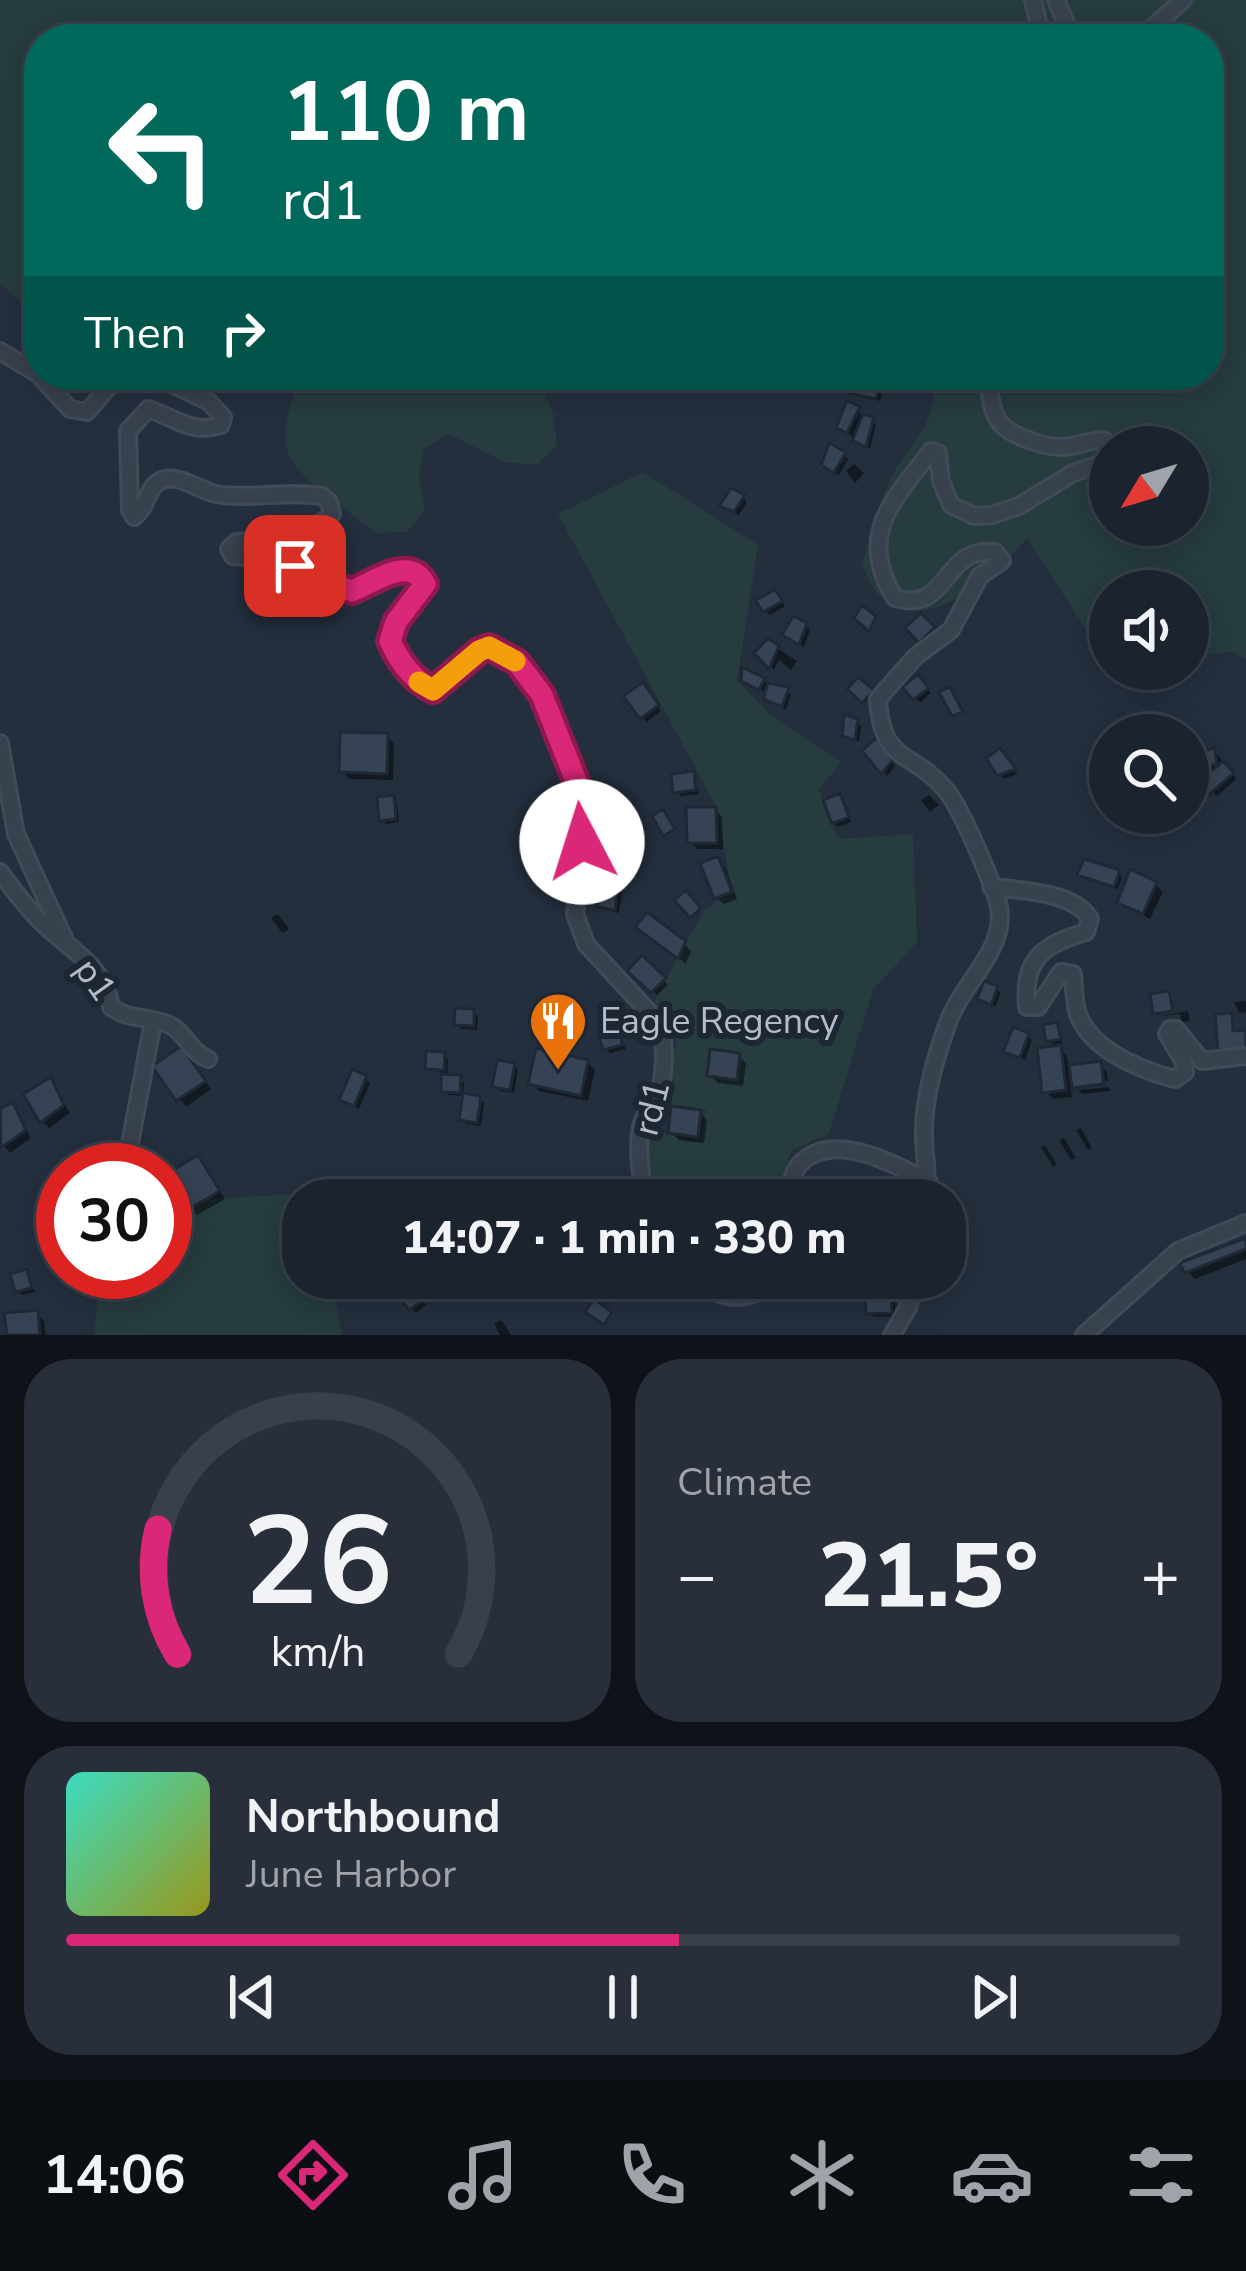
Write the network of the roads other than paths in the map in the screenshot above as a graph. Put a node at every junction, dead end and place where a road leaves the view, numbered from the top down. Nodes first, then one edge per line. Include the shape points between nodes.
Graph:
1 (1183, 0) edge
2 (1157, 24) edge
3 (53, 390) edge
4 (106, 390) edge
5 (184, 390) edge
6 (990, 390) edge
7 (1089, 441) edge
8 (1089, 468) edge
9 (0, 743) edge
10 (0, 872) edge
11 (991, 887) junction
12 (66, 942) junction
13 (153, 1022) junction
14 (1246, 1057) edge
15 (208, 1059) dead end
16 (130, 1143) edge
17 (641, 1179) edge
18 (794, 1179) edge
19 (922, 1179) edge
20 (928, 1179) edge
21 (1246, 1223) edge
22 (910, 1299) edge
23 (892, 1335) edge
24 (1084, 1335) edge

1 - 2 street
3 - 4 street via 70,409 87,412
5 - 17 street, rd1 via 209,402 224,417 221,425 189,427 148,409 137,418 128,431 134,517 152,488 173,478 222,495 322,496 332,514 325,521 299,535 236,542 233,556 285,560 352,591 414,570 425,584 390,641 421,684 433,690 489,647 517,662 542,695 586,806 575,914 586,944 663,1037 656,1104 642,1120
6 - 7 street via 1002,425 1032,441 1061,448
8 - 11 street via 1019,506 974,516 951,506 931,451 878,534 882,577 895,598 913,603 928,599 958,562 984,550 1002,561 980,576 951,630 878,699 886,740 948,791
9 - 12 street via 16,833
10 - 12 street, p1
11 - 14 street via 1071,902 1090,919 1086,932 1037,955 1027,1006 1037,1007 1061,972 1072,974 1077,1012 1092,1039 1150,1072 1175,1079 1184,1072 1167,1034 1176,1029 1202,1061
11 - 20 street via 999,937 950,1015 926,1100
12 - 13 street, p1 via 103,980 112,1007
13 - 15 street, p1 via 170,1025
13 - 16 street
18 - 19 street via 816,1154 855,1150
21 - 24 street via 1178,1251
22 - 23 street

